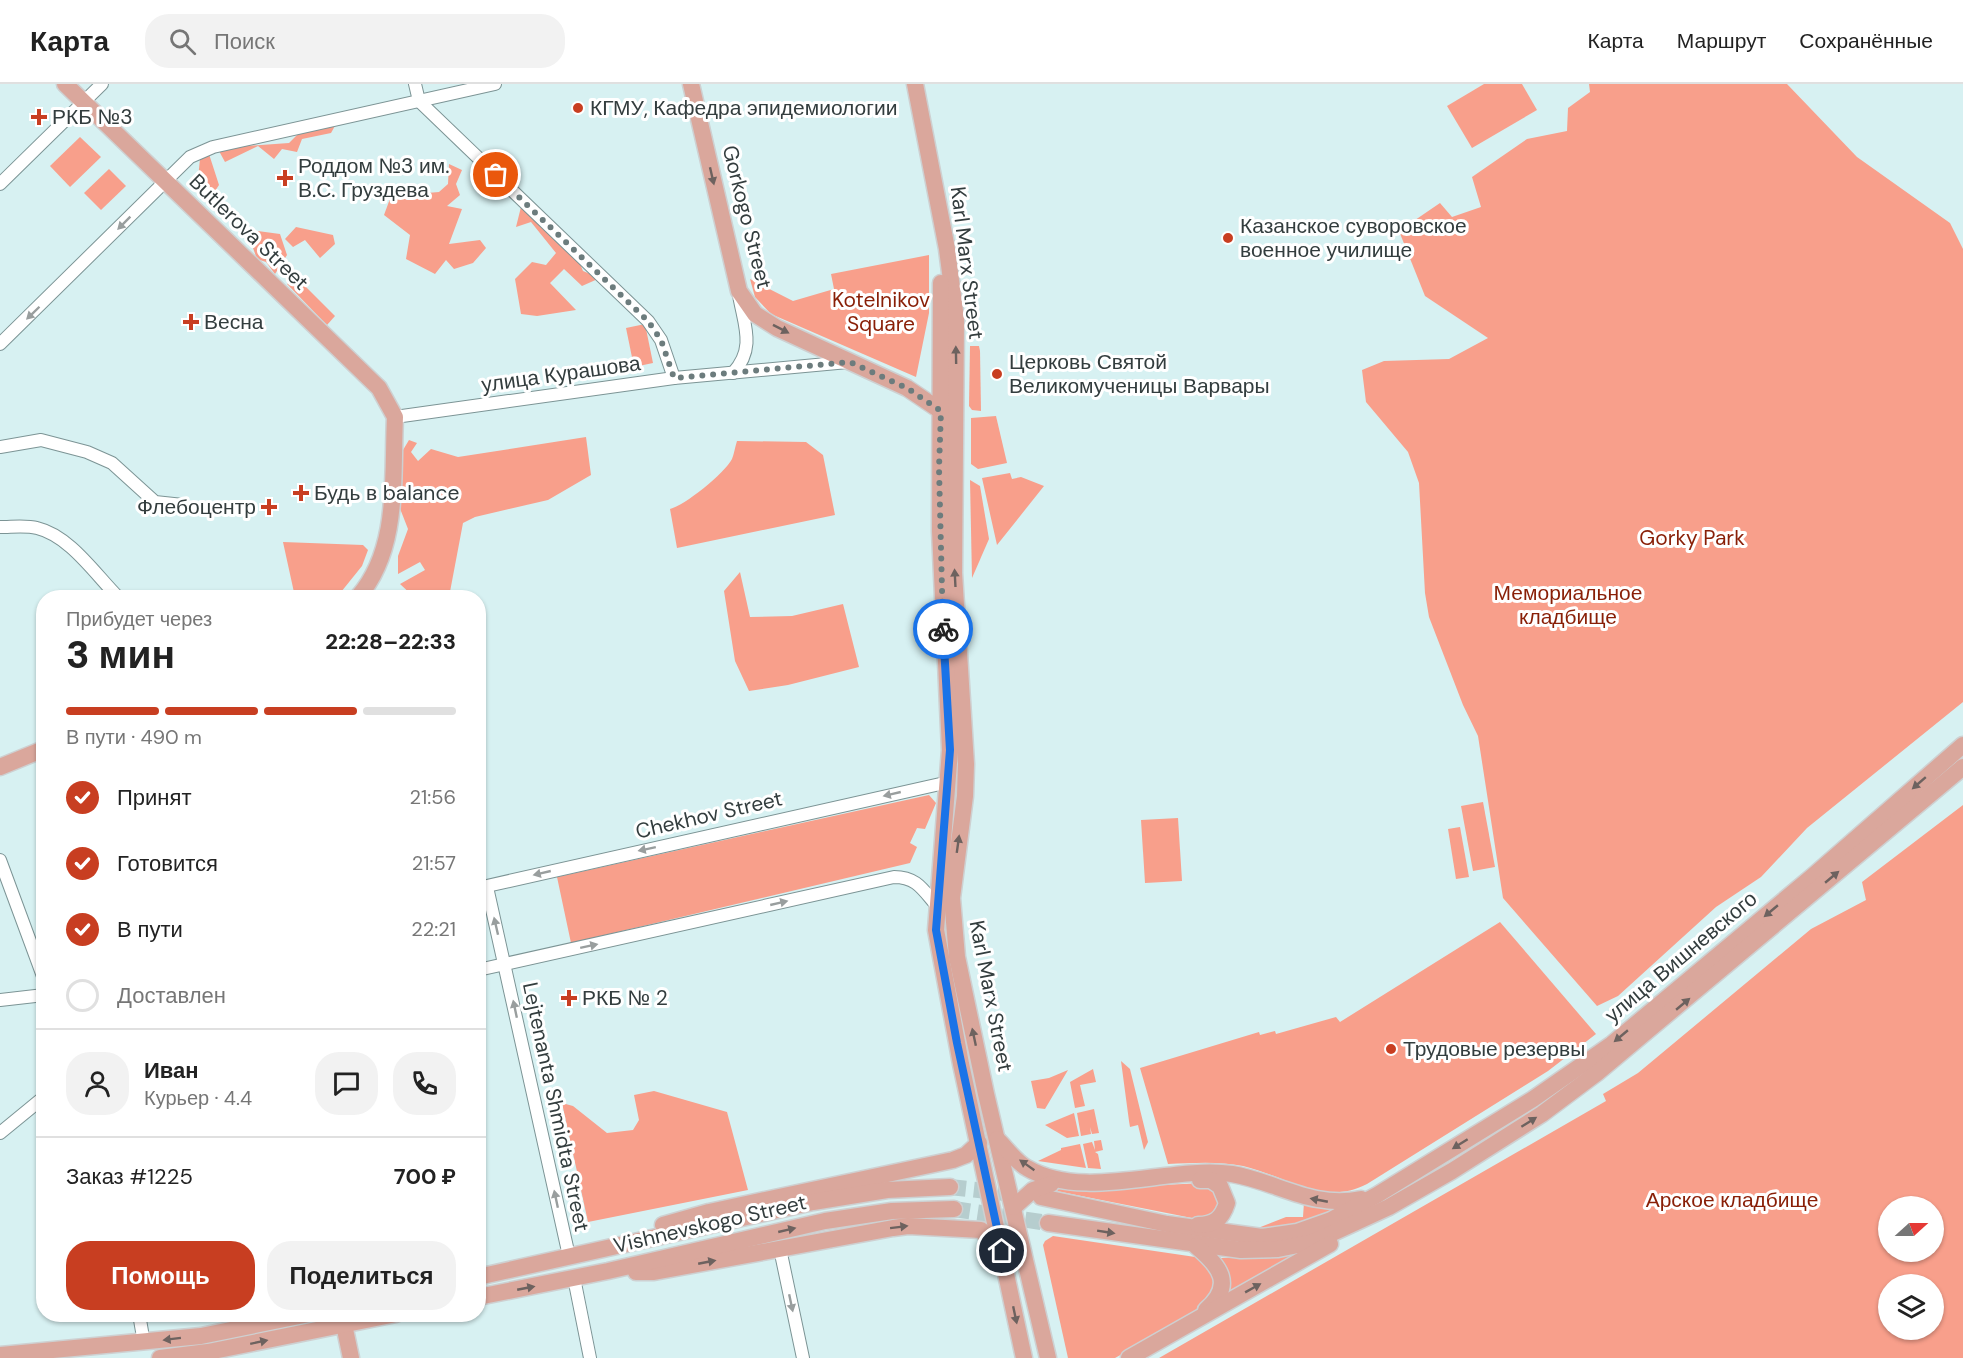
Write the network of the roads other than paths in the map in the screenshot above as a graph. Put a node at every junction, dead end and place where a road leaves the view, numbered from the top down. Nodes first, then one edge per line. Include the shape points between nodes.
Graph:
1 (65, 84) edge
2 (102, 84) edge
3 (415, 84) edge
4 (495, 84) edge
5 (691, 84) edge
6 (905, 84) edge
7 (915, 84) edge
8 (419, 101) junction
9 (83, 102) junction
10 (166, 183) junction
11 (0, 184) edge
12 (738, 291) junction
13 (0, 344) edge
14 (850, 362) junction
15 (733, 373) junction
16 (674, 378) junction
17 (948, 412) junction
18 (395, 417) junction
19 (0, 447) edge
20 (183, 505) dead end
21 (0, 527) edge
22 (111, 590) edge
23 (363, 590) edge
24 (1963, 745) edge
25 (36, 752) edge
26 (0, 767) edge
27 (1963, 767) edge
28 (949, 782) junction
29 (0, 860) edge
30 (486, 886) edge
31 (486, 898) edge
32 (937, 906) junction
33 (36, 957) edge
34 (505, 965) junction
35 (486, 969) edge
36 (36, 996) edge
37 (0, 1000) edge
38 (36, 1104) edge
39 (0, 1133) edge
40 (997, 1138) junction
41 (979, 1143) junction
42 (950, 1187) tunnel mouth
43 (1377, 1195) junction
44 (1041, 1197) tunnel mouth
45 (1014, 1207) junction
46 (1389, 1207) junction
47 (954, 1209) tunnel mouth
48 (1048, 1223) tunnel mouth
49 (1167, 1224) junction
50 (618, 1245) junction
51 (1196, 1246) junction
52 (780, 1249) junction
53 (569, 1257) junction
54 (608, 1272) junction
55 (1006, 1272) junction
56 (486, 1275) edge
57 (574, 1278) junction
58 (486, 1295) edge
59 (1039, 1316) junction
60 (140, 1322) edge
61 (270, 1322) edge
62 (331, 1322) edge
63 (344, 1322) edge
64 (144, 1343) junction
65 (0, 1355) edge
66 (160, 1358) edge
67 (351, 1358) edge
68 (590, 1358) edge
69 (803, 1358) edge
70 (1024, 1358) edge
71 (1048, 1358) edge
72 (1061, 1358) edge
73 (1123, 1358) edge
74 (1129, 1358) edge

1 - 9 main road, Butlerova Street
2 - 9 street
3 - 8 street
4 - 8 street
5 -> 12 main road, Gorkogo Street
6 - 17 main road, Karl Marx Street via 938,251
17 -> 7 main road, Karl Marx Street via 956,320 949,261
8 - 10 street via 213,147 190,157
8 - 16 street via 648,321 661,340
9 - 10 main road, Butlerova Street
9 - 11 street
10 -> 13 street
10 - 18 main road, Butlerova Street via 379,388
12 -> 14 main road, Gorkogo Street via 762,319
12 - 15 street via 748,346 742,363
14 - 15 street, улица Курашова
14 - 17 main road, Gorkogo Street
15 - 16 street, улица Курашова
16 - 18 street, улица Курашова
17 - 28 main road, Karl Marx Street via 941,598
40 -> 17 main road, Karl Marx Street via 957,957 953,922 966,765
18 - 23 main road via 386,549
19 - 20 street via 41,440 87,452 112,464 155,502
21 - 22 street via 36,527 50,533 68,545
24 -> 43 main road, улица Вишневского via 1612,1044 1533,1099
25 - 26 main road
46 -> 27 main road, улица Вишневского via 1532,1120 1597,1073
28 -> 30 street, Chekhov Street
28 - 32 main road, Karl Marx Street
29 - 33 street
34 -> 31 street, Lejtenanta Shmidta Street
34 -> 32 street via 894,877 916,881
32 - 41 main road, Karl Marx Street via 940,957
34 - 35 street
53 -> 34 street, Lejtenanta Shmidta Street
36 - 37 street
38 - 39 street
43 -> 40 main road via 1348,1202 1323,1202 1251,1178 1216,1173 1100,1182 1064,1179 1026,1167
40 - 45 main road, Karl Marx Street
41 - 50 main road via 966,1155 952,1160 709,1212 654,1228
41 - 55 main road, Karl Marx Street
42 - 50 main road, Vishnevskogo Street via 851,1194
43 - 49 main road via 1331,1220 1281,1235 1230,1234
44 - 49 main road
45 - 49 main road via 1033,1190 1047,1184 1099,1187 1207,1179 1224,1190 1225,1211 1214,1223
45 - 59 main road, Karl Marx Street
46 - 51 main road via 1334,1235 1294,1246 1259,1251
74 -> 46 main road
54 -> 47 main road, Vishnevskogo Street via 837,1219 892,1211
48 -> 51 main road
50 - 53 main road, Vishnevskogo Street
51 - 73 main road via 1213,1260 1220,1274 1221,1288 1215,1303
54 -> 52 main road via 654,1272
52 -> 55 main road via 908,1226 966,1228 981,1230 993,1243
52 -> 69 street
53 - 56 main road, Vishnevskogo Street
54 - 57 main road, Vishnevskogo Street
55 -> 70 main road
58 -> 57 main road, Vishnevskogo Street
57 - 68 street
59 - 71 main road
59 - 72 main road
60 - 64 street
61 -> 64 main road
66 -> 62 main road via 208,1352
63 - 67 main road
64 - 65 main road

